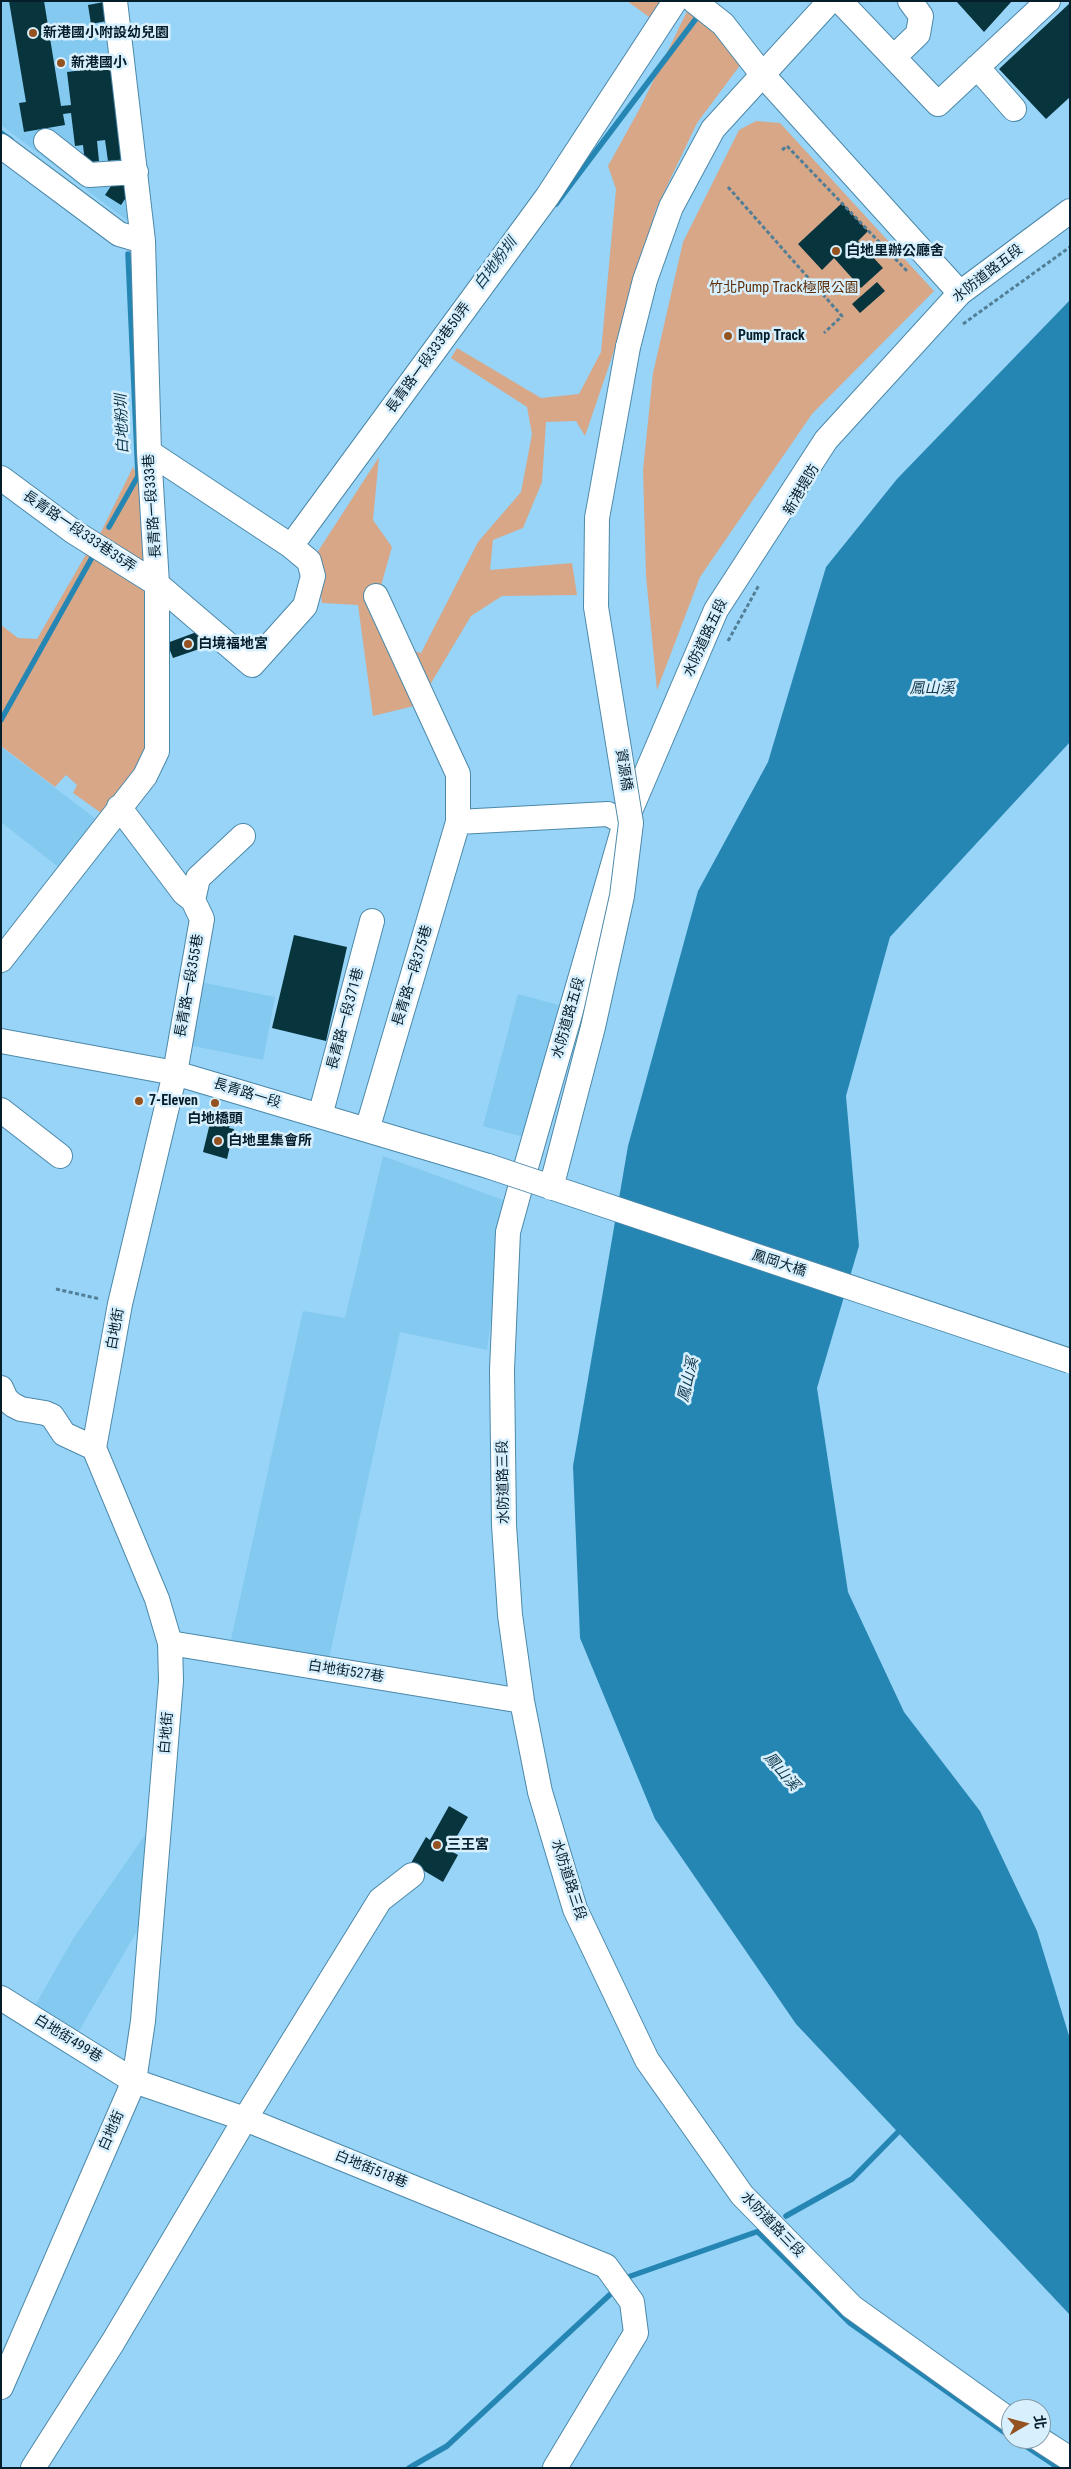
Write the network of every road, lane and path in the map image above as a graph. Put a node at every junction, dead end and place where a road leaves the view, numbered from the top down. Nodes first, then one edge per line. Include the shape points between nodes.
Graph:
1 (115, 1) edge
2 (675, 1) edge
3 (694, 1) edge
4 (910, 1) edge
5 (1048, 1) edge
6 (844, 3) edge
7 (894, 56) junction
8 (977, 67) junction
9 (762, 74) junction
10 (1014, 109) dead end
11 (46, 142) dead end
12 (1, 146) edge
13 (782, 150) dead end
14 (136, 172) junction
15 (728, 187) dead end
16 (1070, 211) edge
17 (143, 241) junction
18 (1070, 247) edge
19 (908, 272) dead end
20 (960, 293) junction
21 (961, 326) dead end
22 (824, 333) dead end
23 (149, 452) junction
24 (1, 478) edge
25 (291, 546) junction
26 (763, 578) dead end
27 (158, 584) junction
28 (376, 596) dead end
29 (725, 646) dead end
30 (119, 807) junction
31 (458, 822) junction
32 (625, 823) junction
33 (243, 836) dead end
34 (193, 900) junction
35 (372, 921) dead end
36 (1, 960) edge
37 (2, 1045) edge
38 (176, 1073) junction
39 (1, 1110) edge
40 (320, 1116) junction
41 (367, 1130) junction
42 (60, 1156) dead end
43 (488, 1166) joint
44 (524, 1174) joint
45 (551, 1188) junction
46 (56, 1289) dead end
47 (120, 1304) junction
48 (1070, 1360) edge
49 (1, 1388) edge
50 (94, 1448) junction
51 (170, 1643) junction
52 (522, 1701) junction
53 (412, 1875) dead end
54 (1, 1998) edge
55 (134, 2081) junction
56 (245, 2119) junction
57 (1, 2387) edge
58 (1001, 2414) edge
59 (1051, 2447) edge
60 (1070, 2459) edge
61 (33, 2468) edge
62 (555, 2468) edge

1 - 14 street, 長青路一段333巷
2 - 25 street, 長青路一段333巷50弄 via 547,197
3 - 9 street via 722,24
4 - 7 street via 921,16 918,34
5 - 8 street
6 - 7 street
6 - 9 street, 資源橋
7 - 8 street via 938,104
8 - 10 street
9 - 20 street
9 - 45 street, 資源橋, bridge via 713,129 671,207 645,280 628,347 598,518 596,607 631,823 620,905 593,1027
11 - 14 street via 90,175
12 - 17 street via 119,234
13 - 19 path via 787,146
14 - 17 street, 長青路一段333巷
15 - 22 path via 842,316
16 - 20 street, 水防道路五段
17 - 23 street, 長青路一段333巷
18 - 21 path
20 - 32 street, 水防道路五段 via 826,440 716,610
23 - 25 street
23 - 27 street, 長青路一段333巷
24 - 27 street, 長青路一段333巷35弄 via 74,532
25 - 27 street, 長青路一段333巷35弄 via 309,561 313,576 305,606 252,666
26 - 29 path
27 - 30 street, 長青路一段333巷 via 157,752 145,776
28 - 31 street, 長青路一段375巷 via 458,774
30 - 34 street, 長青路一段355巷 via 184,894
30 - 36 street, 長青路一段333巷
31 - 32 street via 608,814
31 - 41 street, 長青路一段375巷
32 - 44 street, 水防道路五段
33 - 34 street via 198,878
34 - 38 street, 長青路一段355巷 via 202,919
35 - 40 street, 長青路一段371巷
37 - 38 street, 長青路一段
38 - 40 street, 長青路一段
38 - 47 street, 白地街
39 - 42 street
40 - 41 street, 長青路一段
41 - 43 street, 長青路一段
43 - 45 street, 鳳岡大橋, bridge
44 - 52 street, 水防道路三段 via 508,1232 502,1370 504,1525 510,1615
45 - 48 street, 鳳岡大橋, bridge
46 - 47 path
47 - 50 street, 白地街
49 - 50 street via 13,1405 52,1416 64,1434
50 - 51 street, 白地街 via 157,1599
51 - 52 street, 白地街527巷
51 - 55 street, 白地街 via 168,1720 143,2021
52 - 58 street, 水防道路三段 via 540,1792 575,1909 647,2060 742,2195 852,2307
53 - 56 street via 380,1900
54 - 55 street, 白地街499巷
55 - 56 street, 白地街518巷
55 - 57 street, 白地街
56 - 61 street via 113,2342
56 - 62 street, 白地街518巷 via 606,2266 632,2302 636,2333
59 - 60 street

